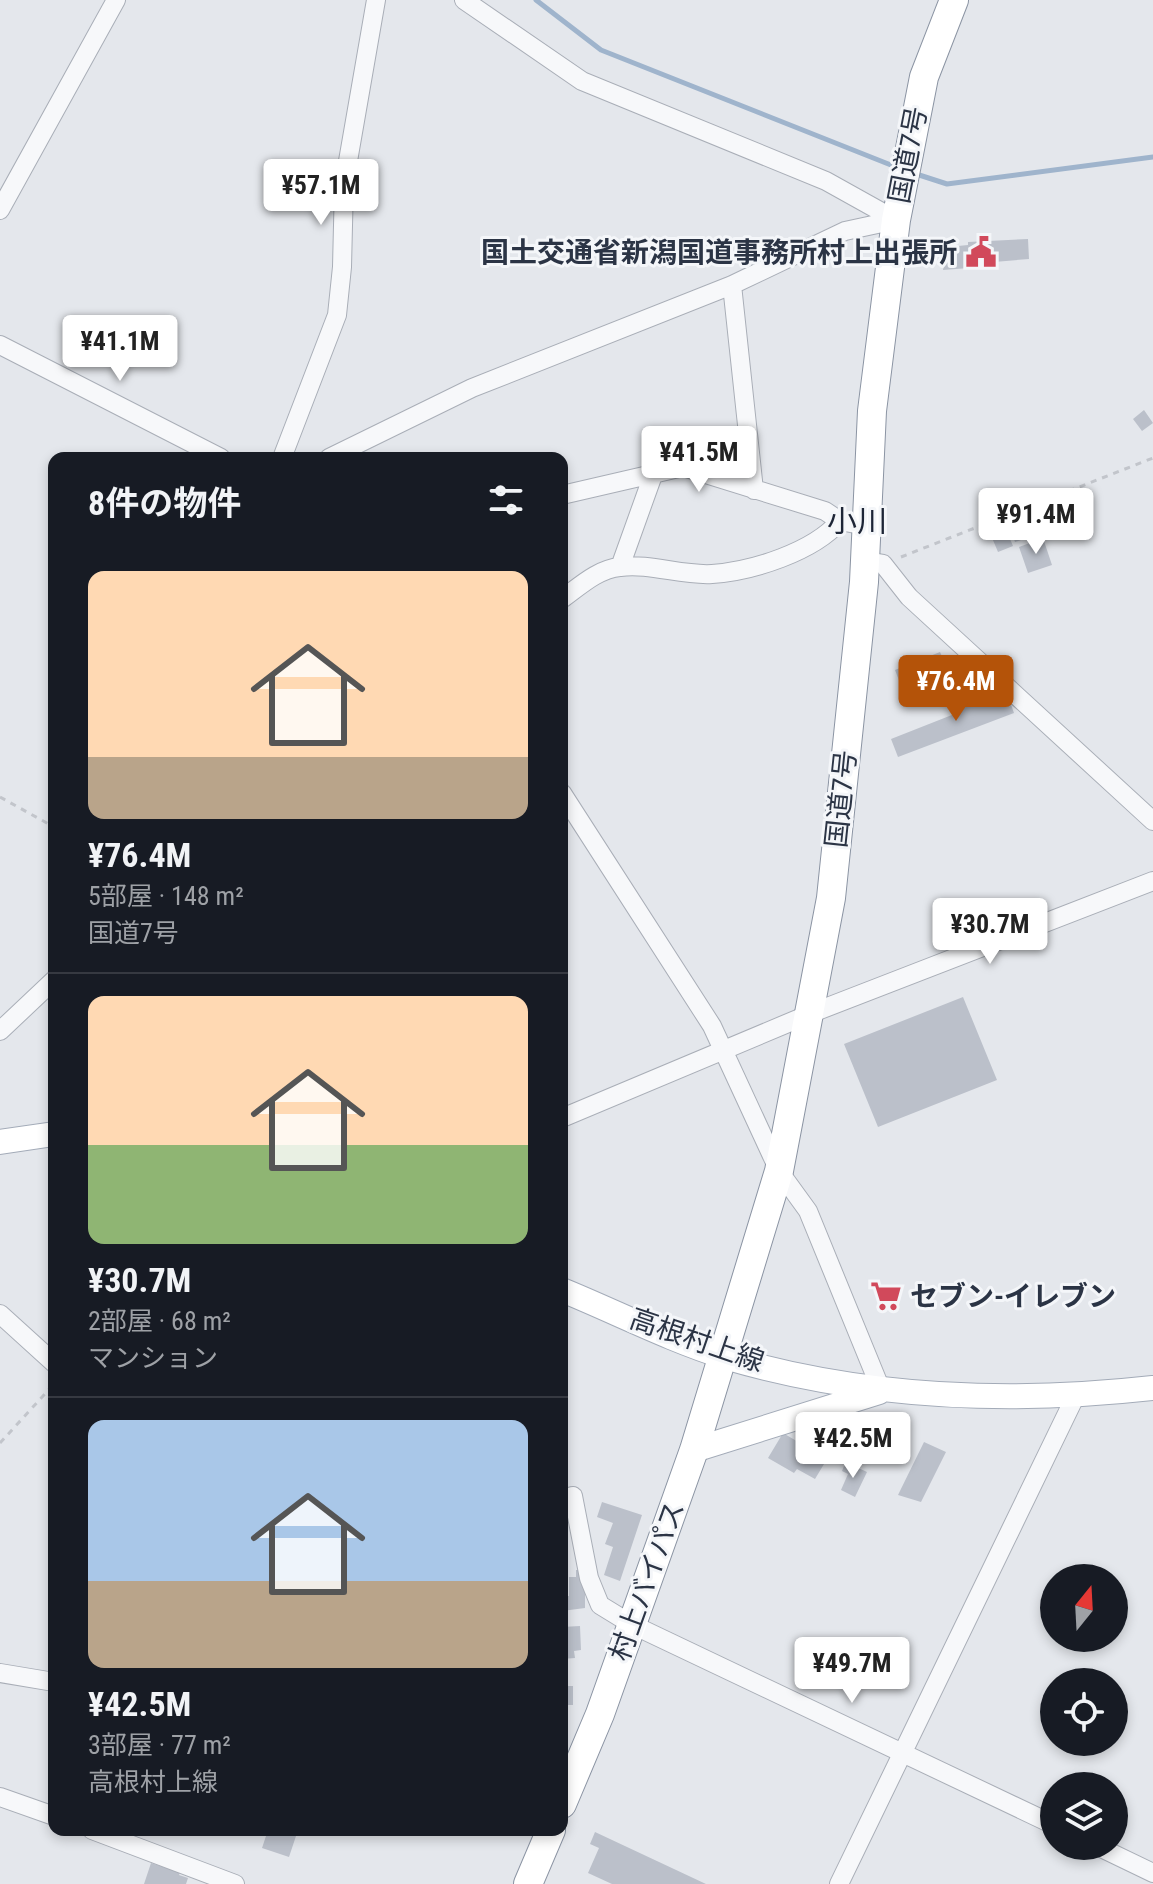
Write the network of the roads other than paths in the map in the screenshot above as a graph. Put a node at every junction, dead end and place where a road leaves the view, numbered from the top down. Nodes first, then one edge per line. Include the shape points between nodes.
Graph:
1 (116, 0) edge
2 (376, 0) edge
3 (464, 0) edge
4 (954, 0) edge
5 (0, 210) edge
6 (896, 220) junction
7 (732, 285) junction
8 (0, 345) edge
9 (209, 452) edge
10 (284, 452) edge
11 (341, 452) edge
12 (653, 475) junction
13 (754, 490) junction
14 (568, 494) edge
15 (853, 524) junction
16 (873, 563) junction
17 (620, 567) junction
18 (568, 595) edge
19 (568, 802) edge
20 (1153, 821) edge
21 (1153, 881) edge
22 (48, 986) edge
23 (812, 1013) junction
24 (0, 1031) edge
25 (724, 1050) junction
26 (568, 1115) edge
27 (48, 1135) edge
28 (0, 1142) edge
29 (779, 1171) junction
30 (568, 1292) edge
31 (0, 1314) edge
32 (725, 1356) junction
33 (48, 1358) edge
34 (1153, 1388) edge
35 (882, 1392) junction
36 (1075, 1397) junction
37 (694, 1450) junction
38 (568, 1497) edge
39 (631, 1624) junction
40 (0, 1673) edge
41 (48, 1681) edge
42 (902, 1752) junction
43 (568, 1790) edge
44 (0, 1797) edge
45 (48, 1814) edge
46 (1040, 1818) edge
47 (108, 1836) edge
48 (548, 1836) edge
49 (1126, 1860) edge
50 (1153, 1873) edge
51 (235, 1884) edge
52 (528, 1884) edge
53 (839, 1884) edge

1 - 5 street
2 - 10 street via 344,184 337,315
3 - 6 street via 582,81 826,181
4 - 6 highway, 国道7号 via 924,77
6 - 7 street via 845,231
6 - 15 highway, 国道7号
7 - 11 street via 472,388
7 - 13 street
8 - 9 street
12 - 13 street via 683,467
12 - 14 street
12 - 17 street
13 - 15 street
15 - 16 highway, 国道7号
15 - 17 street via 761,563 712,574
16 - 20 street
16 - 23 highway, 国道7号
17 - 18 street via 596,574
19 - 25 street via 659,939
21 - 23 street
22 - 24 street
23 - 25 street
23 - 29 highway, 国道7号
25 - 26 street
25 - 29 street
27 - 28 main road
29 - 32 highway, 国道7号
29 - 35 street via 808,1211
30 - 32 main road, 高根村上線
31 - 33 street
32 - 35 main road, 高根村上線
32 - 37 highway, 村上バイパス
34 - 36 main road, 高根村上線
35 - 36 main road, 高根村上線
35 - 37 main road, 高根村上線
36 - 42 street
37 - 39 highway, 村上バイパス
38 - 39 street via 573,1496 589,1578 600,1605
39 - 42 street
39 - 43 highway, 村上バイパス
40 - 41 street
42 - 46 street
42 - 53 street
44 - 45 street
47 - 51 street
48 - 52 highway
49 - 50 street

